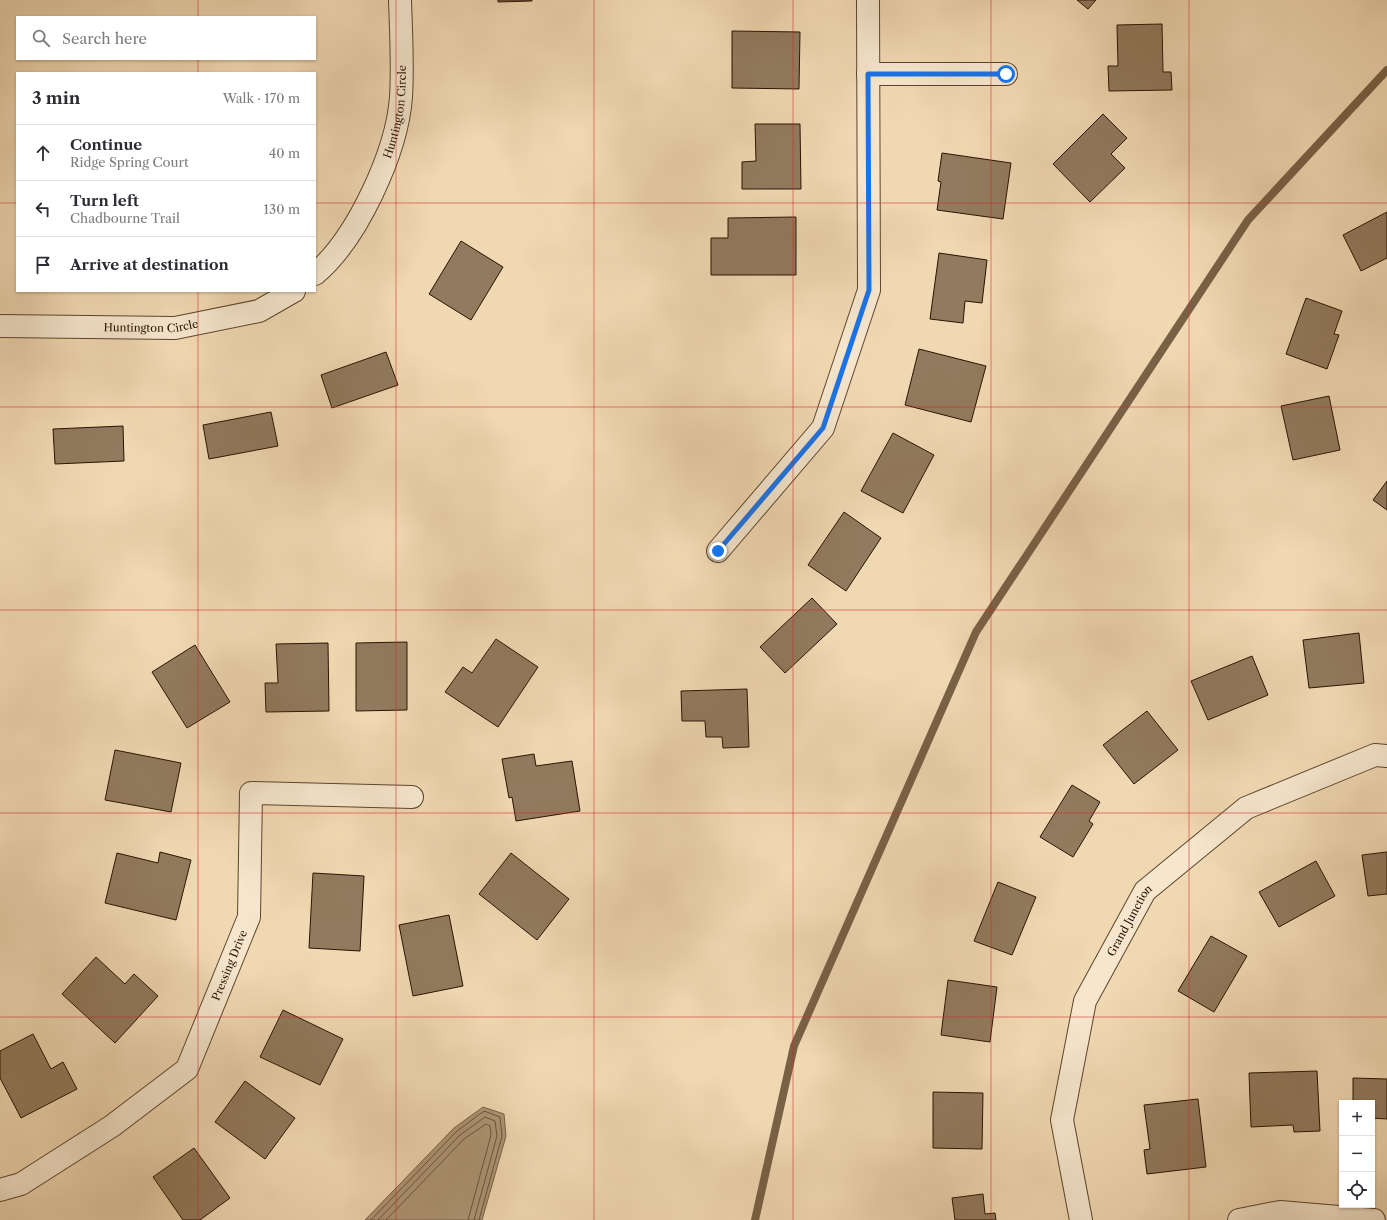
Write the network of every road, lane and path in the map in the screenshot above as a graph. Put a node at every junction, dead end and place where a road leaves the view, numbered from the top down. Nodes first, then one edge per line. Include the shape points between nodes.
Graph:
1 (400, 0) edge
2 (868, 0) edge
3 (868, 74) junction
4 (1006, 74) dead end
5 (316, 273) edge
6 (292, 292) edge
7 (0, 326) edge
8 (718, 551) dead end
9 (1387, 756) edge
10 (412, 797) dead end
11 (0, 1190) edge
12 (1081, 1220) edge
13 (1239, 1220) edge
14 (1374, 1220) edge

1 - 5 street, Huntington Circle via 401,98 394,140 367,206 344,244
2 - 3 street
3 - 4 street
3 - 8 street via 869,290 823,428
6 - 7 street, Huntington Circle via 259,311 175,328
9 - 12 street, Grand Junction via 1376,755 1246,808 1145,891 1085,1001 1062,1120
10 - 11 street, Pressing Drive via 251,793 249,917 187,1069 112,1126 21,1184
13 - 14 street via 1280,1212

